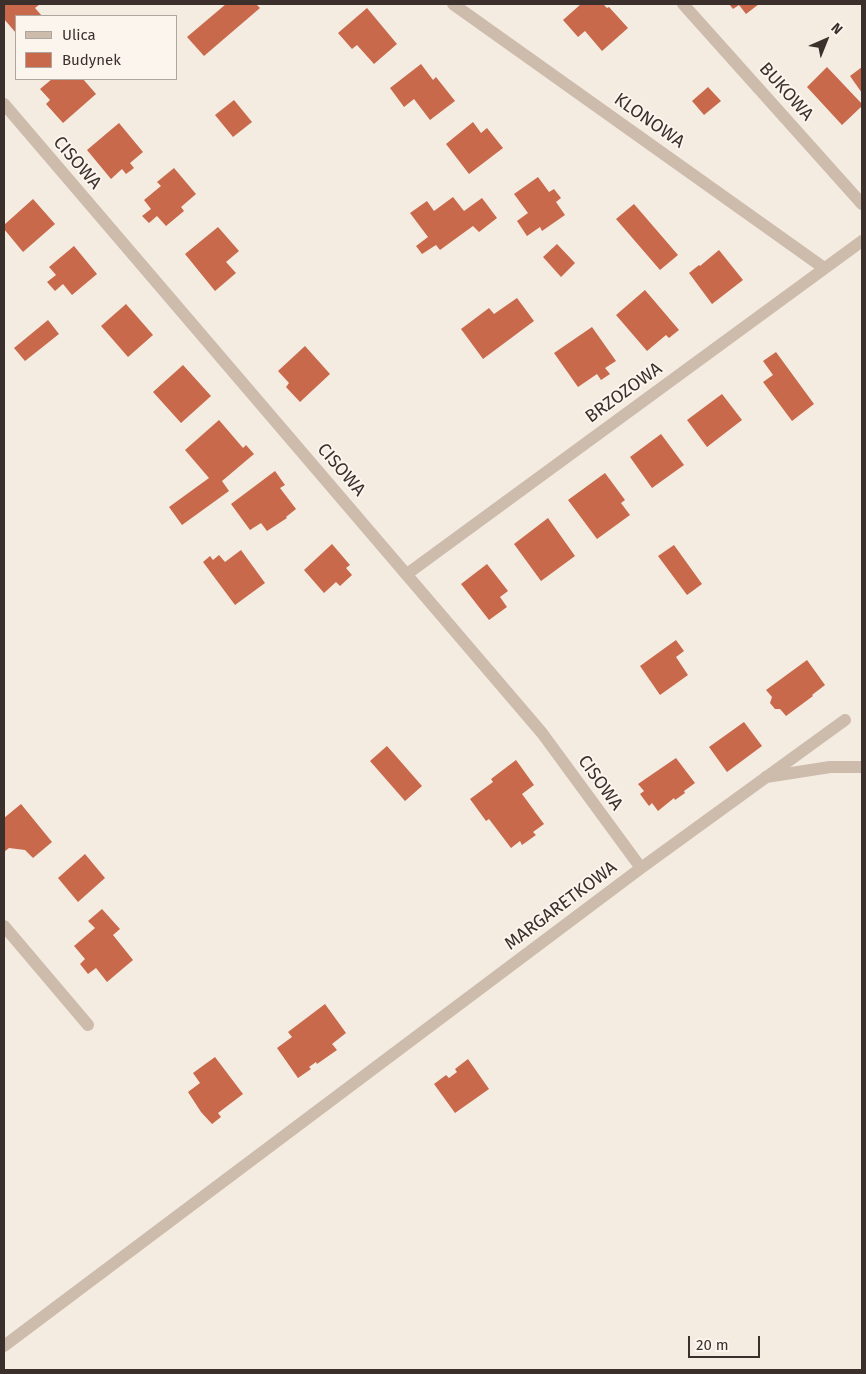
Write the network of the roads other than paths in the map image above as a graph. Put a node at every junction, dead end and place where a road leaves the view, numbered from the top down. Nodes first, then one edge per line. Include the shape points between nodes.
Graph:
1 (453, 4) edge
2 (683, 4) edge
3 (4, 104) edge
4 (862, 204) edge
5 (862, 241) edge
6 (824, 268) junction
7 (407, 574) junction
8 (845, 720) dead end
9 (862, 767) edge
10 (766, 777) junction
11 (641, 868) junction
12 (4, 926) edge
13 (88, 1025) dead end
14 (4, 1346) edge

1 - 6 street, KLONOWA
2 - 4 street, BUKOWA
3 - 7 street, CISOWA
5 - 6 street, BRZOZOWA
6 - 7 street, BRZOZOWA
7 - 11 street, CISOWA via 542,732
8 - 10 street, MARGARETKOWA
9 - 10 street via 830,767
10 - 11 street, MARGARETKOWA
11 - 14 street, MARGARETKOWA
12 - 13 street

